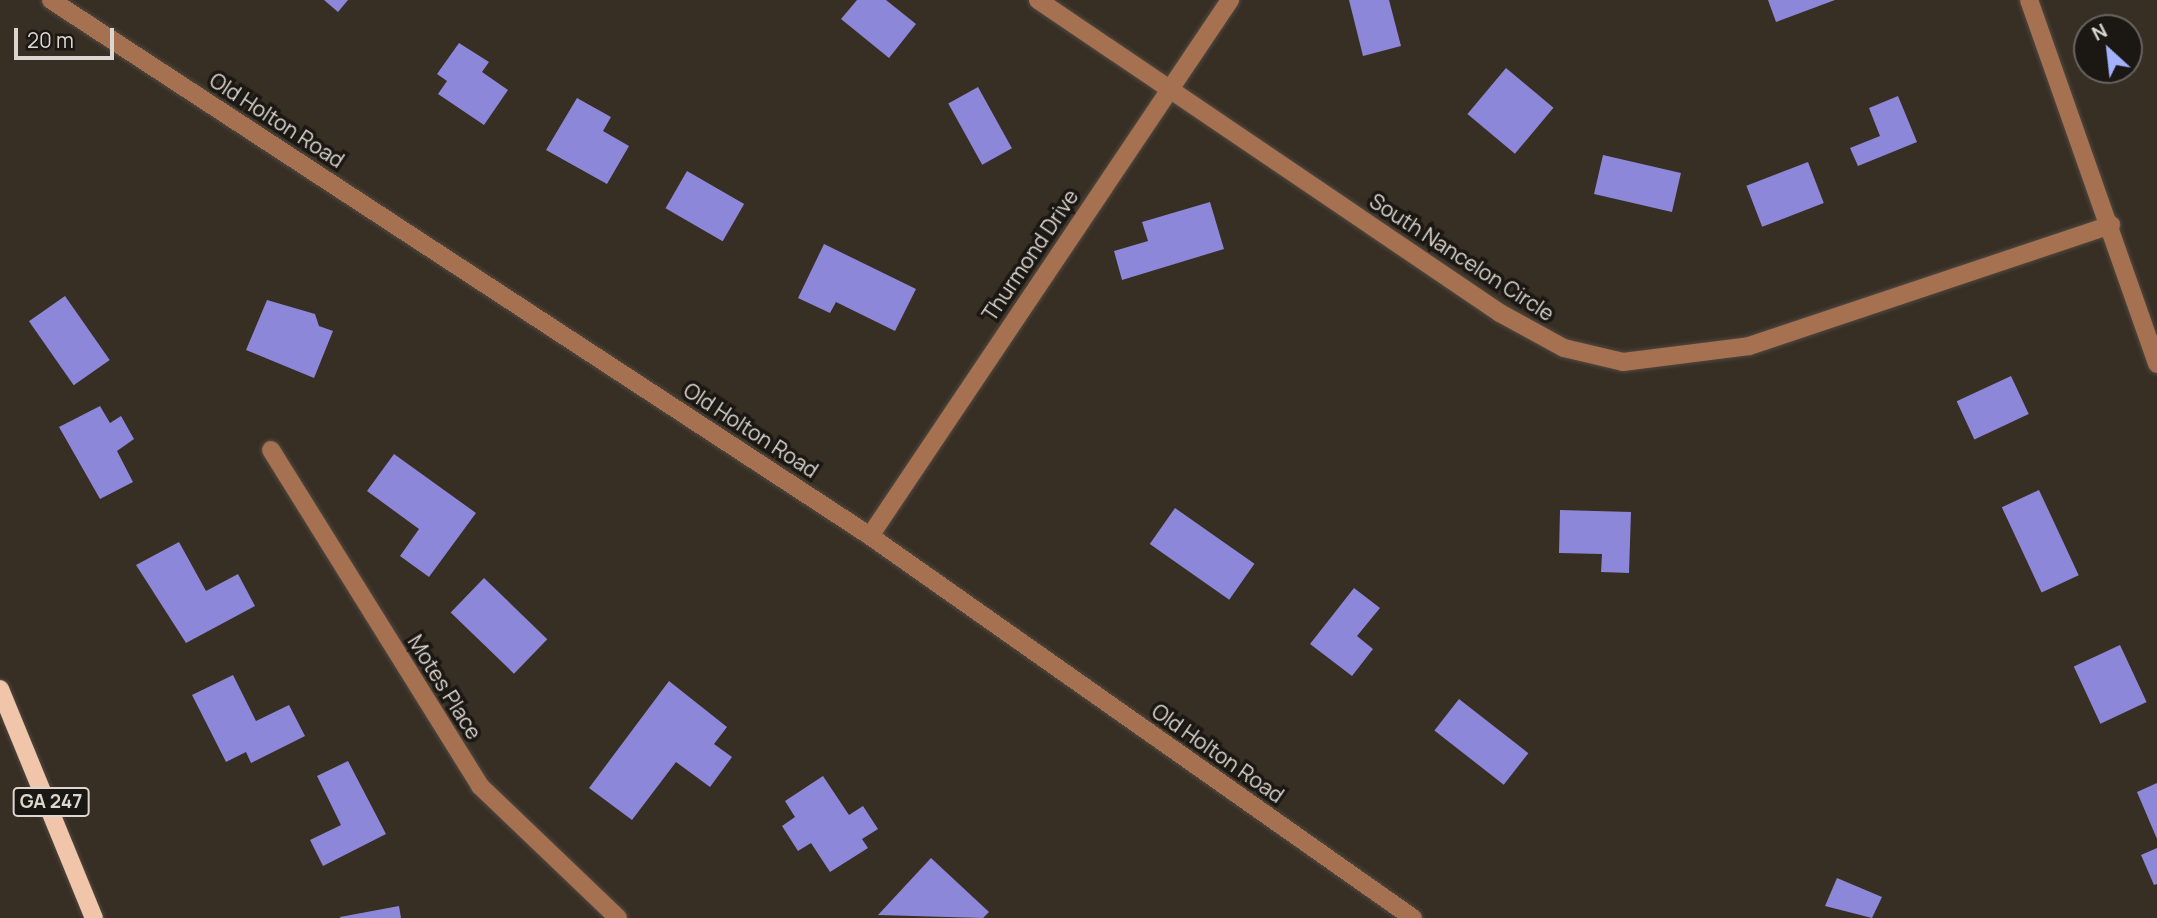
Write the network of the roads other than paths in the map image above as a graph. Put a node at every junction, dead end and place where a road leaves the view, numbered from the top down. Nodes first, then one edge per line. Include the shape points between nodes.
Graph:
1 (51, 0) edge
2 (1038, 0) edge
3 (1230, 0) edge
4 (2029, 0) edge
5 (1169, 88) junction
6 (2111, 225) junction
7 (2157, 364) edge
8 (271, 450) dead end
9 (870, 536) junction
10 (0, 688) edge
11 (94, 918) edge
12 (618, 918) edge
13 (1413, 918) edge

1 - 9 street, Old Holton Road
2 - 5 street, South Nancelon Circle
3 - 5 street, Thurmond Drive
4 - 6 street
5 - 6 street, South Nancelon Circle via 1500,313 1564,348 1623,362 1749,346
5 - 9 street, Thurmond Drive
6 - 7 street
8 - 12 street, Motes Place via 480,786
9 - 13 street, Old Holton Road
10 - 11 main road, GA 247

